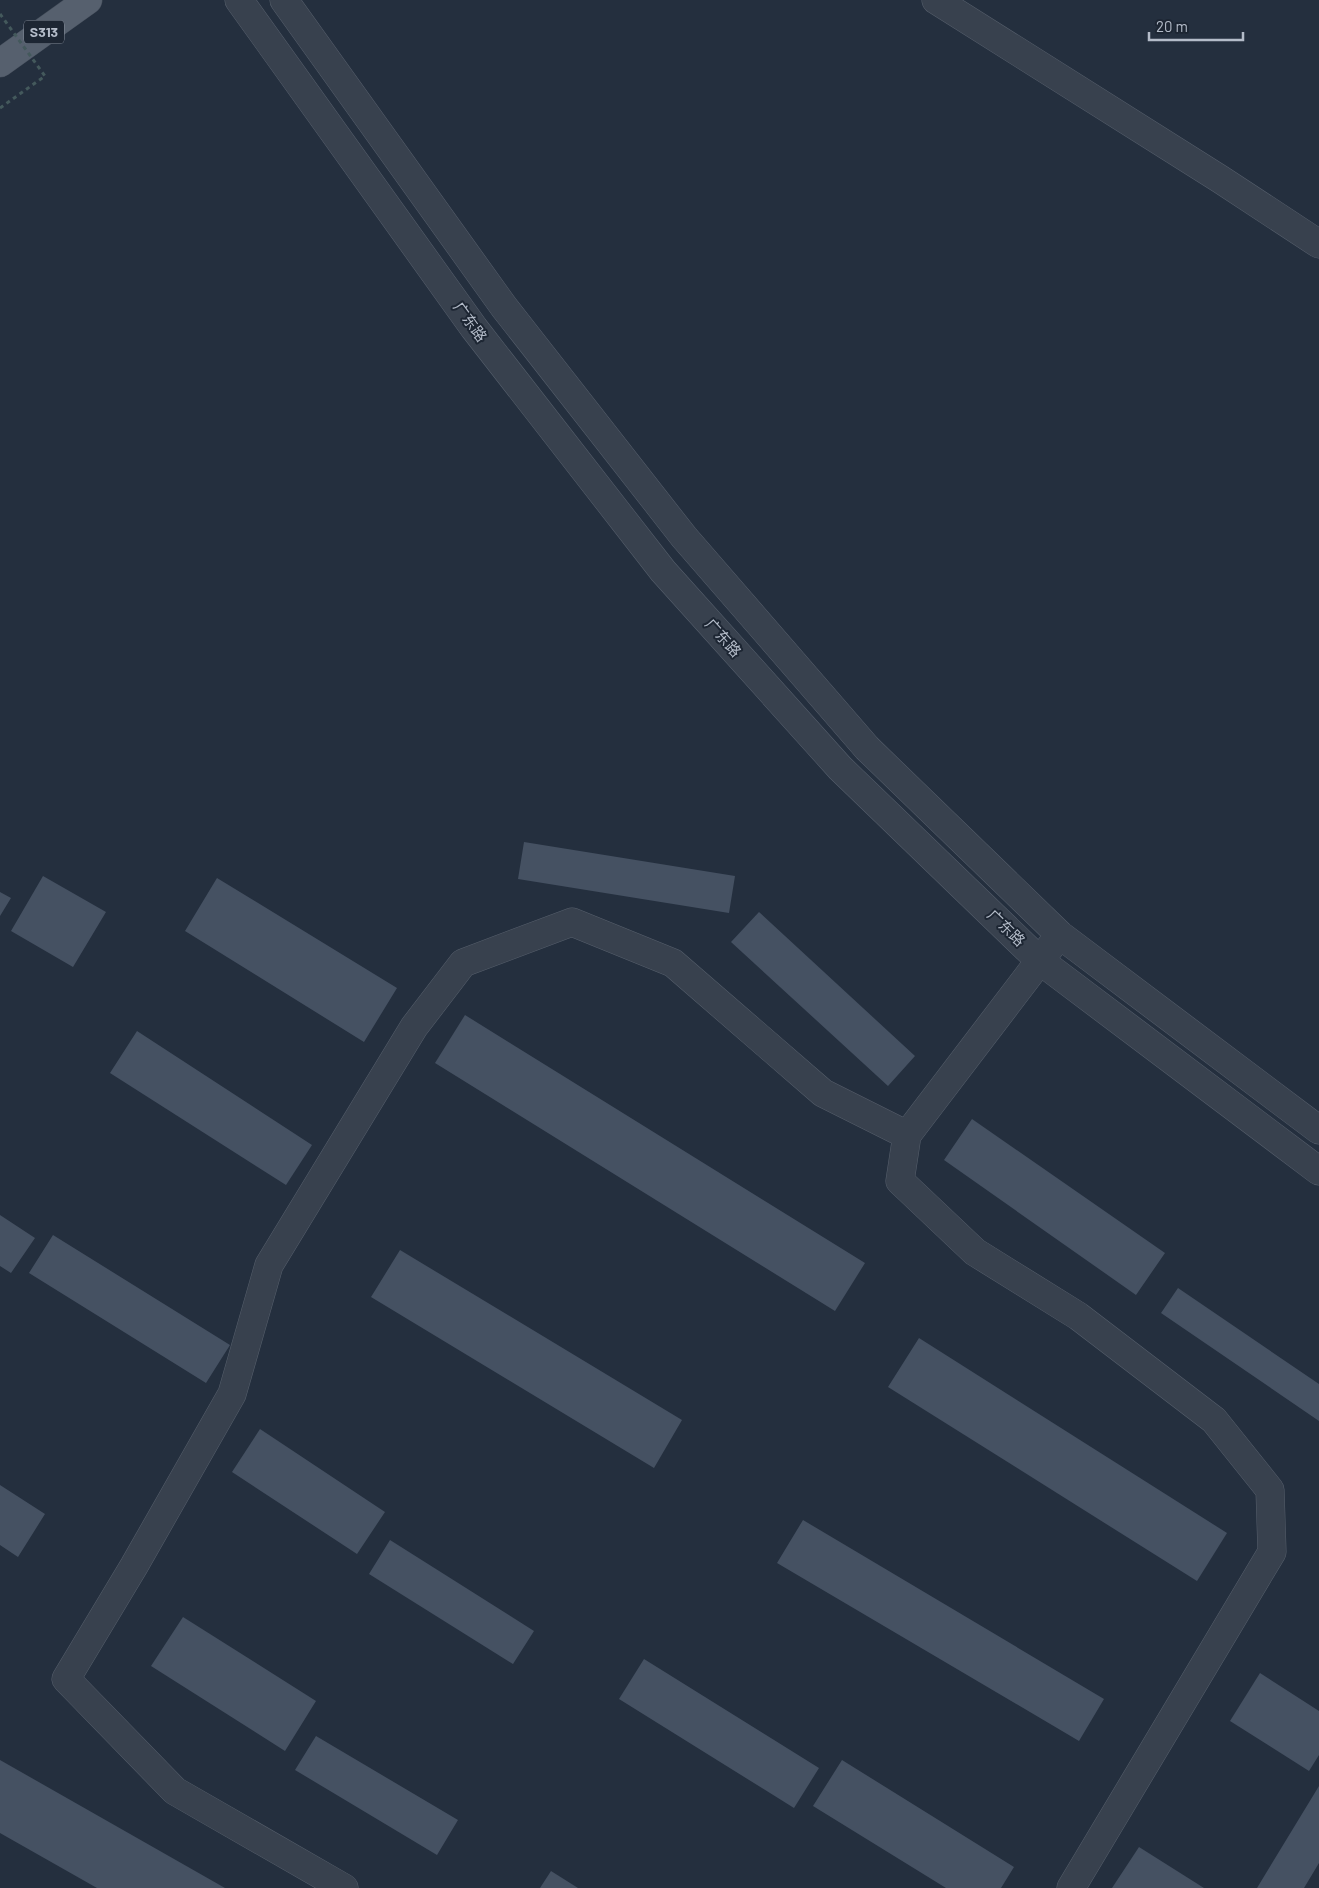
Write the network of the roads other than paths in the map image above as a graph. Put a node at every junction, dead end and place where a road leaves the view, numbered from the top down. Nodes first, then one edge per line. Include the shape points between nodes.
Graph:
1 (88, 0) edge
2 (239, 0) edge
3 (284, 0) edge
4 (936, 0) edge
5 (0, 63) edge
6 (1319, 244) edge
7 (1060, 936) junction
8 (1039, 960) junction
9 (1319, 1130) edge
10 (907, 1136) junction
11 (1319, 1171) edge
12 (344, 1888) edge
13 (1071, 1888) edge

1 - 5 main road, S313
2 - 8 street, 广东路 via 474,328 662,571 840,768
3 - 7 street via 504,307 684,537 867,748
4 - 6 street
7 - 8 street
7 - 9 street
8 - 10 street
8 - 11 street, 广东路
10 - 12 street via 824,1093 673,963 572,922 463,963 414,1027 269,1265 232,1394 66,1679 174,1791
10 - 13 street via 900,1181 975,1252 1078,1316 1214,1420 1270,1490 1272,1552

